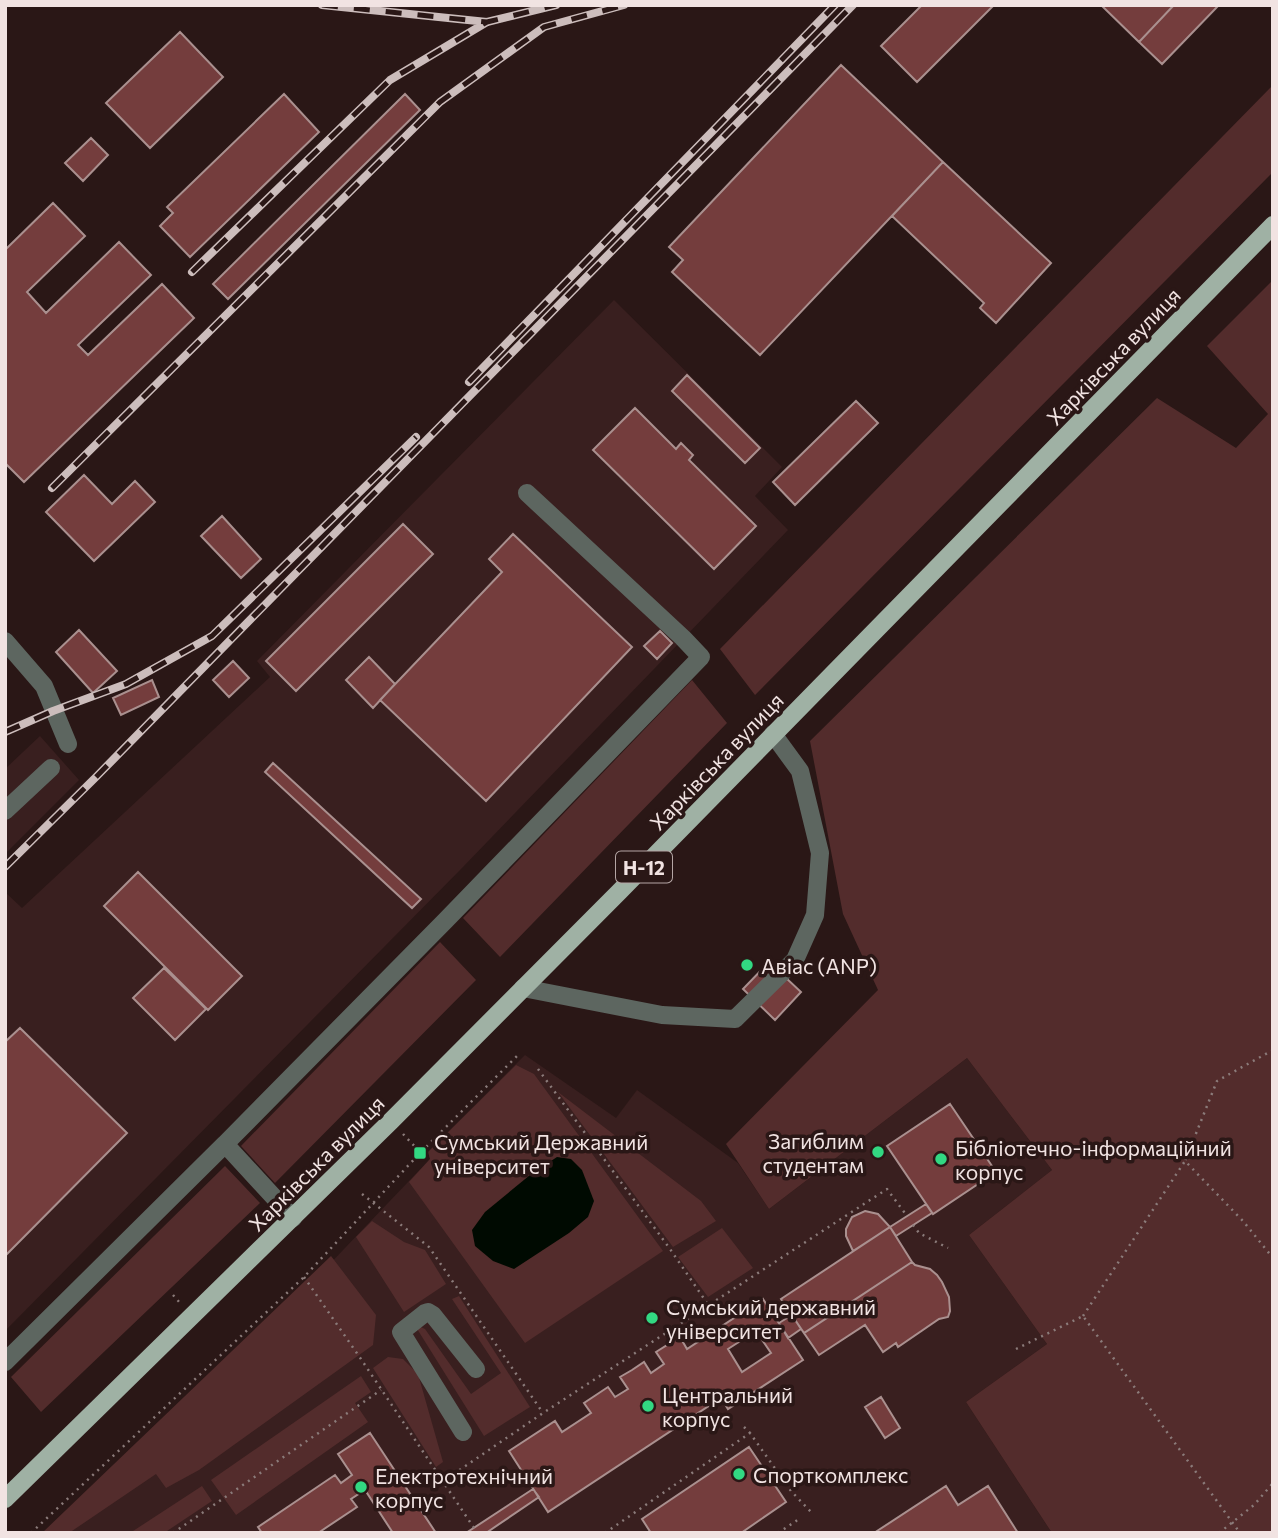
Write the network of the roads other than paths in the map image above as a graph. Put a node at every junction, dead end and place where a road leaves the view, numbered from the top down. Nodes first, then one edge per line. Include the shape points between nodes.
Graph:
1 (1273, 225) edge
2 (527, 493) dead end
3 (5, 641) edge
4 (773, 734) junction
5 (68, 744) dead end
6 (51, 768) dead end
7 (5, 811) edge
8 (523, 988) junction
9 (225, 1144) junction
10 (293, 1218) junction
11 (5, 1362) edge
12 (476, 1369) dead end
13 (463, 1432) dead end
14 (5, 1499) edge

1 - 4 main road, Харківська вулиця / Н-12
2 - 9 street via 701,657
3 - 5 street via 44,686
4 - 8 main road, Харківська вулиця / Н-12
4 - 8 street via 800,771 820,853 815,915 795,960 735,1019 662,1015
6 - 7 street
8 - 10 main road, Харківська вулиця / Н-12
9 - 10 street
9 - 11 street
10 - 14 main road, Харківська вулиця / Н-12
12 - 13 street via 428,1312 401,1332

